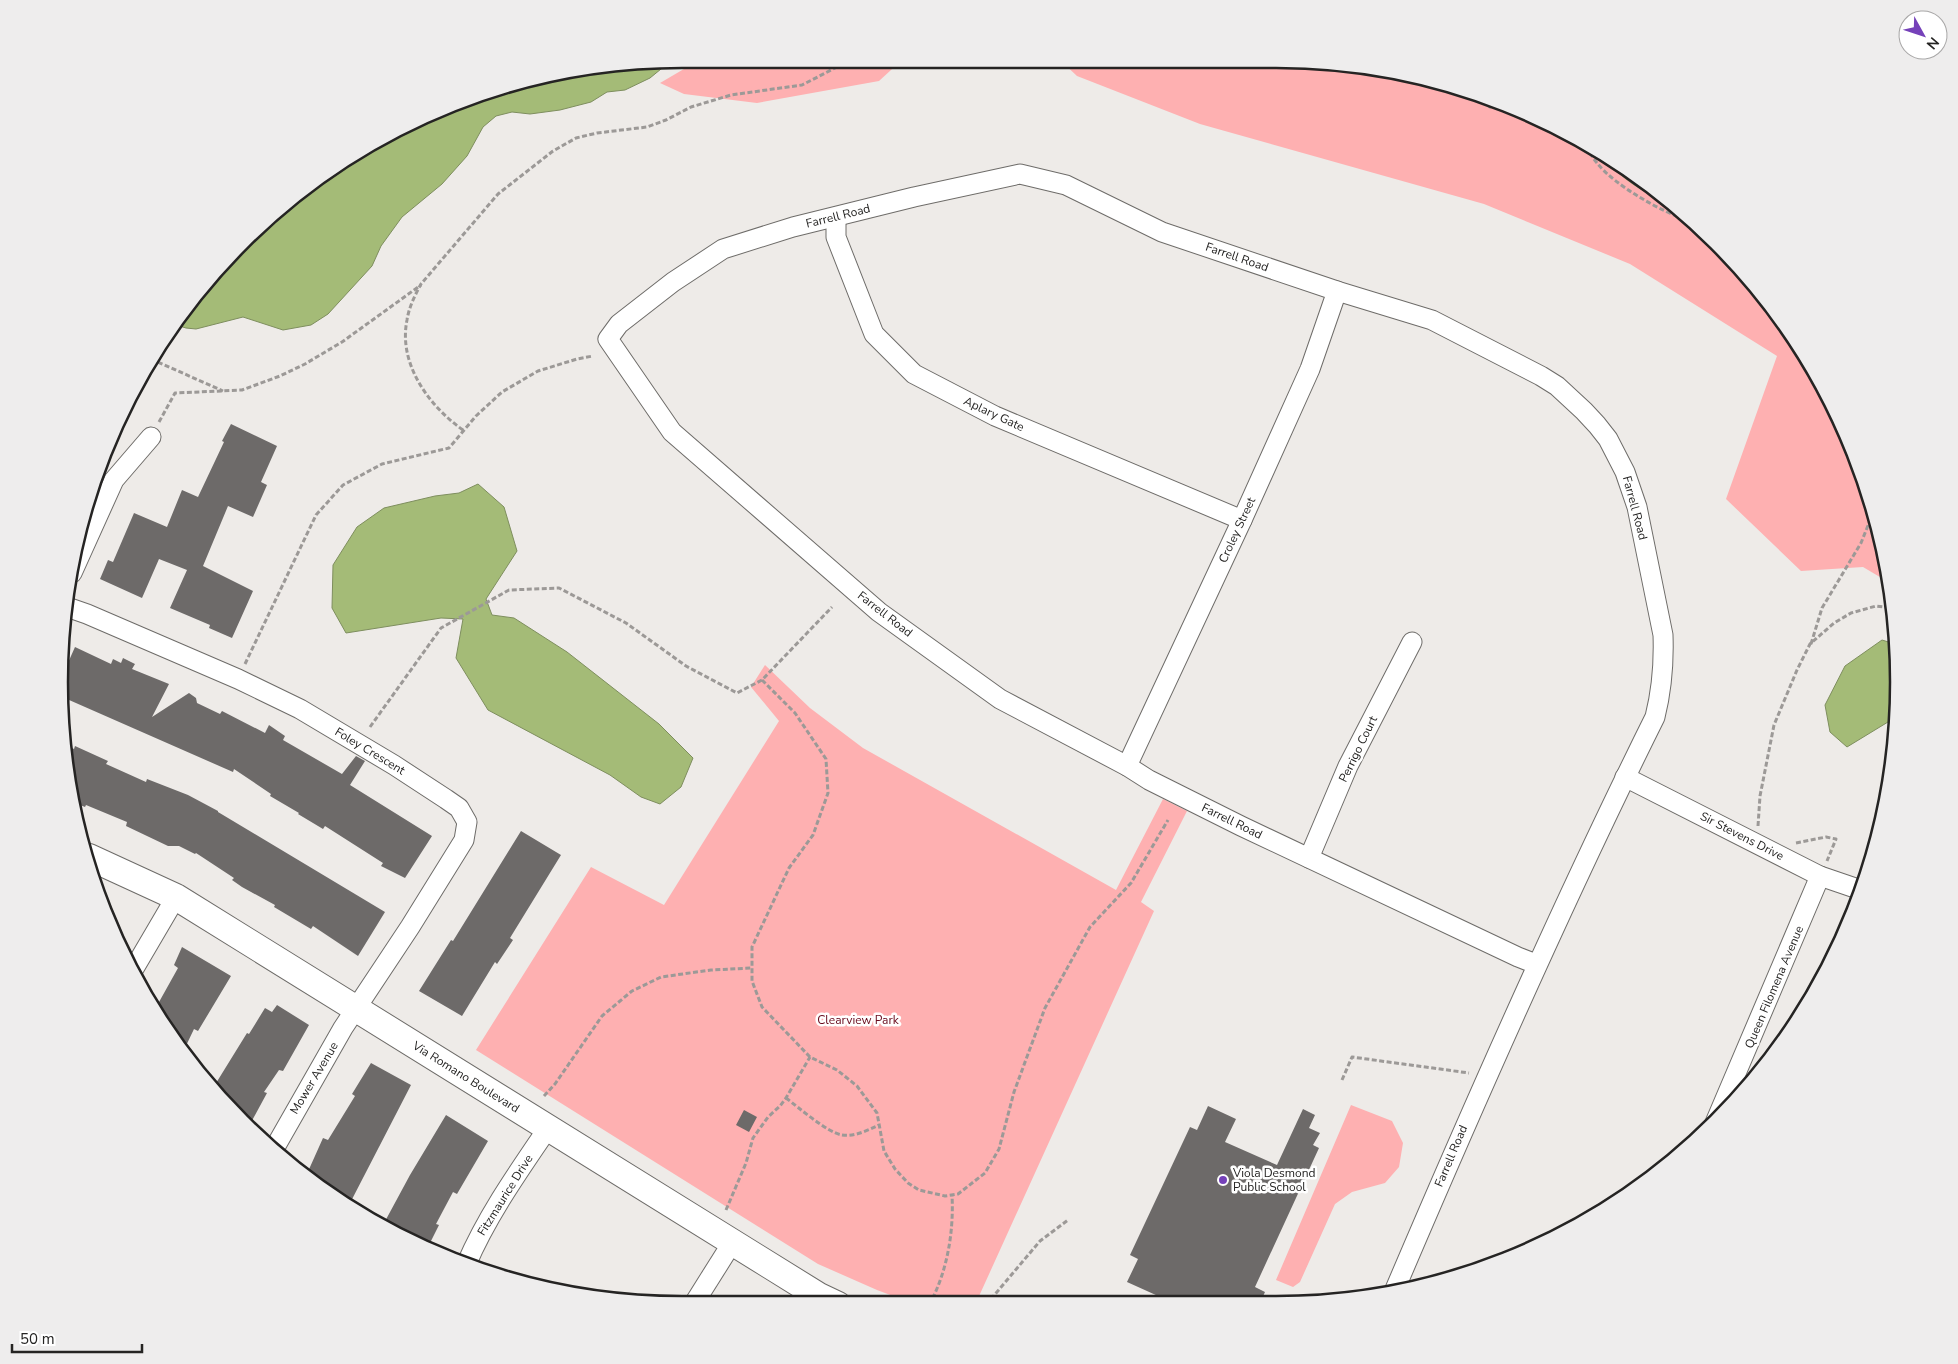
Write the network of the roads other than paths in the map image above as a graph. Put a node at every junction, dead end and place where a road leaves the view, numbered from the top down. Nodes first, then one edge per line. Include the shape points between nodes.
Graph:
1 (836, 217) junction
2 (1337, 291) junction
3 (151, 437) road end
4 (1242, 520) junction
5 (81, 553) edge
6 (72, 609) edge
7 (1412, 642) dead end
8 (1127, 766) junction
9 (1625, 777) junction
10 (1309, 858) junction
11 (94, 859) edge
12 (1820, 876) junction
13 (1855, 888) edge
14 (176, 897) junction
15 (137, 964) edge
16 (1536, 964) junction
17 (357, 1009) junction
18 (1744, 1077) edge
19 (1737, 1088) edge
20 (548, 1128) junction
21 (277, 1144) edge
22 (732, 1242) junction
23 (468, 1258) edge
24 (1396, 1285) edge
25 (699, 1296) edge
26 (819, 1296) edge

1 - 2 street, Farrell Road via 1020,174 1066,185 1162,232
1 - 4 street, Aplary Gate via 836,237 874,334 914,374 994,416
1 - 8 street, Farrell Road via 723,250 673,282 619,324 608,339 672,432 879,612 1000,699
2 - 4 street, Croley Street via 1310,369
2 - 9 street, Farrell Road via 1432,320 1542,376 1584,411 1617,455 1637,507 1663,635 1664,655 1655,717
3 - 5 street via 114,480
4 - 8 street, Croley Street
6 - 17 street, Foley Crescent via 238,679 300,709 394,764 459,808 467,822 464,840
7 - 10 street, Perrigo Court via 1348,766
8 - 10 street, Farrell Road via 1149,780
9 - 12 street, Sir Stevens Drive
9 - 16 street, Farrell Road
10 - 16 street, Farrell Road
11 - 14 street, Via Romano Boulevard
12 - 13 street, Sir Stevens Drive
12 - 18 street, Queen Filomena Avenue
14 - 15 street
14 - 17 street, Via Romano Boulevard
16 - 24 street, Farrell Road
17 - 20 street, Via Romano Boulevard
17 - 21 street, Mower Avenue
18 - 19 street, Queen Filomena Avenue
20 - 22 street, Via Romano Boulevard
20 - 23 street, Fitzmaurice Drive via 508,1187
22 - 25 street
22 - 26 street, Via Romano Boulevard

